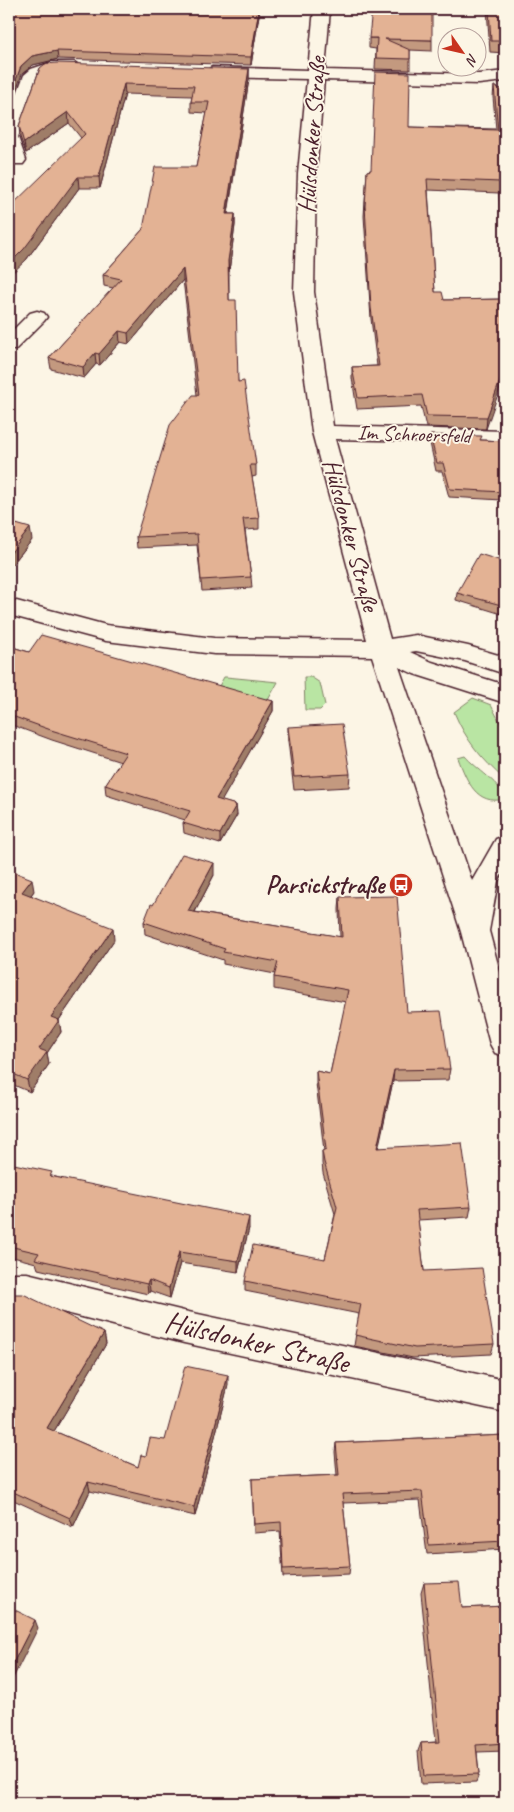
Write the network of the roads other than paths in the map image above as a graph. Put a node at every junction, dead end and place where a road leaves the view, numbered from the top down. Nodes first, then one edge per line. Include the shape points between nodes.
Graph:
1 (322, 9) edge
2 (87, 67) edge
3 (196, 71) edge
4 (316, 75) junction
5 (505, 76) edge
6 (17, 160) dead end
7 (37, 317) dead end
8 (9, 345) edge
9 (323, 432) junction
10 (505, 437) edge
11 (9, 607) edge
12 (381, 648) junction
13 (505, 666) edge
14 (505, 694) edge
15 (505, 846) edge
16 (475, 932) junction
17 (505, 1044) edge
18 (9, 1288) edge
19 (505, 1396) edge

1 - 4 street, Hülsdonker Straße
2 - 6 street via 58,66 32,75 10,138
3 - 4 street
4 - 5 street via 479,79
4 - 9 street, Hülsdonker Straße via 307,174 304,292
7 - 8 street
9 - 10 street, Im Schroersfeld
9 - 12 street, Hülsdonker Straße
11 - 12 street via 106,633 214,646
12 - 13 street via 416,643
12 - 14 street via 422,668
12 - 16 street, Hülsdonker Straße
15 - 16 street via 485,881
16 - 17 street, Hülsdonker Straße
18 - 19 street, Hülsdonker Straße via 27,1288 184,1327

